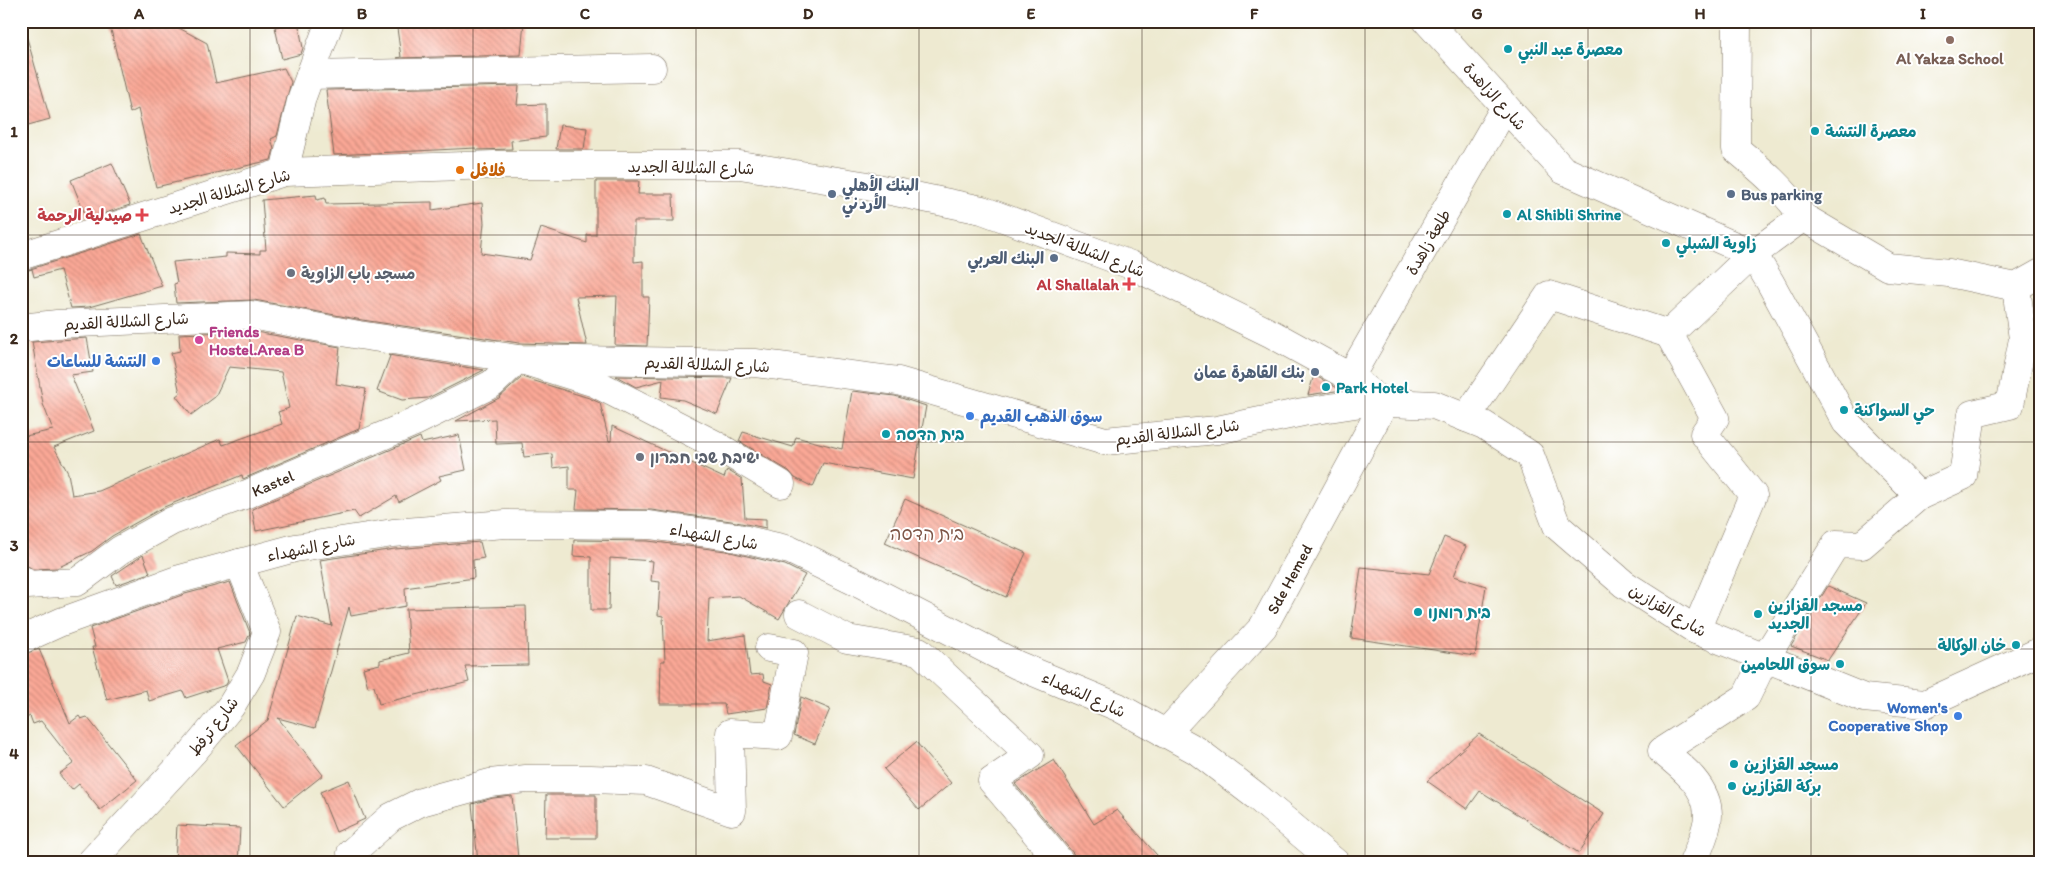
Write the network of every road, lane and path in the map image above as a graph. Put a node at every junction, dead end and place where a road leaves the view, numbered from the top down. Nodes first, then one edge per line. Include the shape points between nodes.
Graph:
1 (330, 21) edge
2 (1427, 21) edge
3 (1738, 21) edge
4 (652, 68) dead end
5 (310, 75) junction
6 (1505, 107) junction
7 (284, 172) junction
8 (1798, 210) junction
9 (1753, 254) junction
10 (21, 256) edge
11 (2041, 273) edge
12 (2016, 287) junction
13 (21, 328) edge
14 (1670, 334) junction
15 (518, 359) junction
16 (1350, 377) junction
17 (1384, 404) junction
18 (1466, 418) junction
19 (780, 484) dead end
20 (1919, 496) junction
21 (239, 563) junction
22 (21, 579) edge
23 (799, 614) dead end
24 (1696, 630) junction
25 (25, 638) edge
26 (769, 648) dead end
27 (2041, 651) edge
28 (1766, 658) junction
29 (1165, 734) junction
30 (351, 853) dead end
31 (90, 863) edge
32 (1061, 863) edge
33 (1336, 863) edge
34 (1693, 863) edge

1 - 5 street
2 - 6 street, شارع الزاهدة
3 - 8 street via 1736,149 1759,168
4 - 5 street
5 - 7 street
6 - 9 street, شارع الزاهدة via 1563,170
6 - 16 street, طلعة زاهدة
7 - 10 street, شارع الشلالة الجديد
7 - 16 street, شارع الشلالة الجديد via 494,165 740,165 862,185 982,210 1130,265 1272,334
8 - 9 street
8 - 12 street via 1888,267 1949,273
9 - 14 street
9 - 20 street via 1846,422
11 - 12 street
12 - 20 street via 2023,339 2010,404 1972,414 1963,476
13 - 15 street, شارع الشلالة القديم via 252,315
14 - 18 street via 1549,295
14 - 24 street via 1715,418 1704,434 1753,495
15 - 17 street, شارع الشلالة القديم via 755,363 898,381 1105,441 1217,430 1368,402
15 - 19 street via 595,383 714,444
15 - 22 street, Kastel via 492,384 415,422 247,494 172,521 120,550 77,582 28,585
16 - 17 street, شارع الشلالة الجديد
17 - 18 street, شارع القزازين via 1434,405
17 - 29 street, Sde Hemed via 1263,627
18 - 24 street, شارع القزازين via 1484,425 1530,455 1557,526 1624,584
20 - 28 street via 1862,545 1836,544
21 - 25 street, شارع الشهداء via 180,579
21 - 29 street, شارع الشهداء via 295,548 385,534 505,524 649,525 729,536 790,550 1017,665 1118,708
21 - 31 street, شارع ترفط via 267,632 251,673 231,706 193,752
23 - 32 street via 847,639 919,651 1030,755 992,781
24 - 28 street, شارع القزازين
26 - 30 street via 794,653 778,736 730,733 732,811 646,781 526,779 490,783 420,802 391,817
27 - 28 street, شارع القزازين via 1925,704 1864,698
28 - 34 street via 1746,697 1662,750 1685,769 1701,791 1708,815
29 - 33 street, شارع الشهداء via 1196,750

